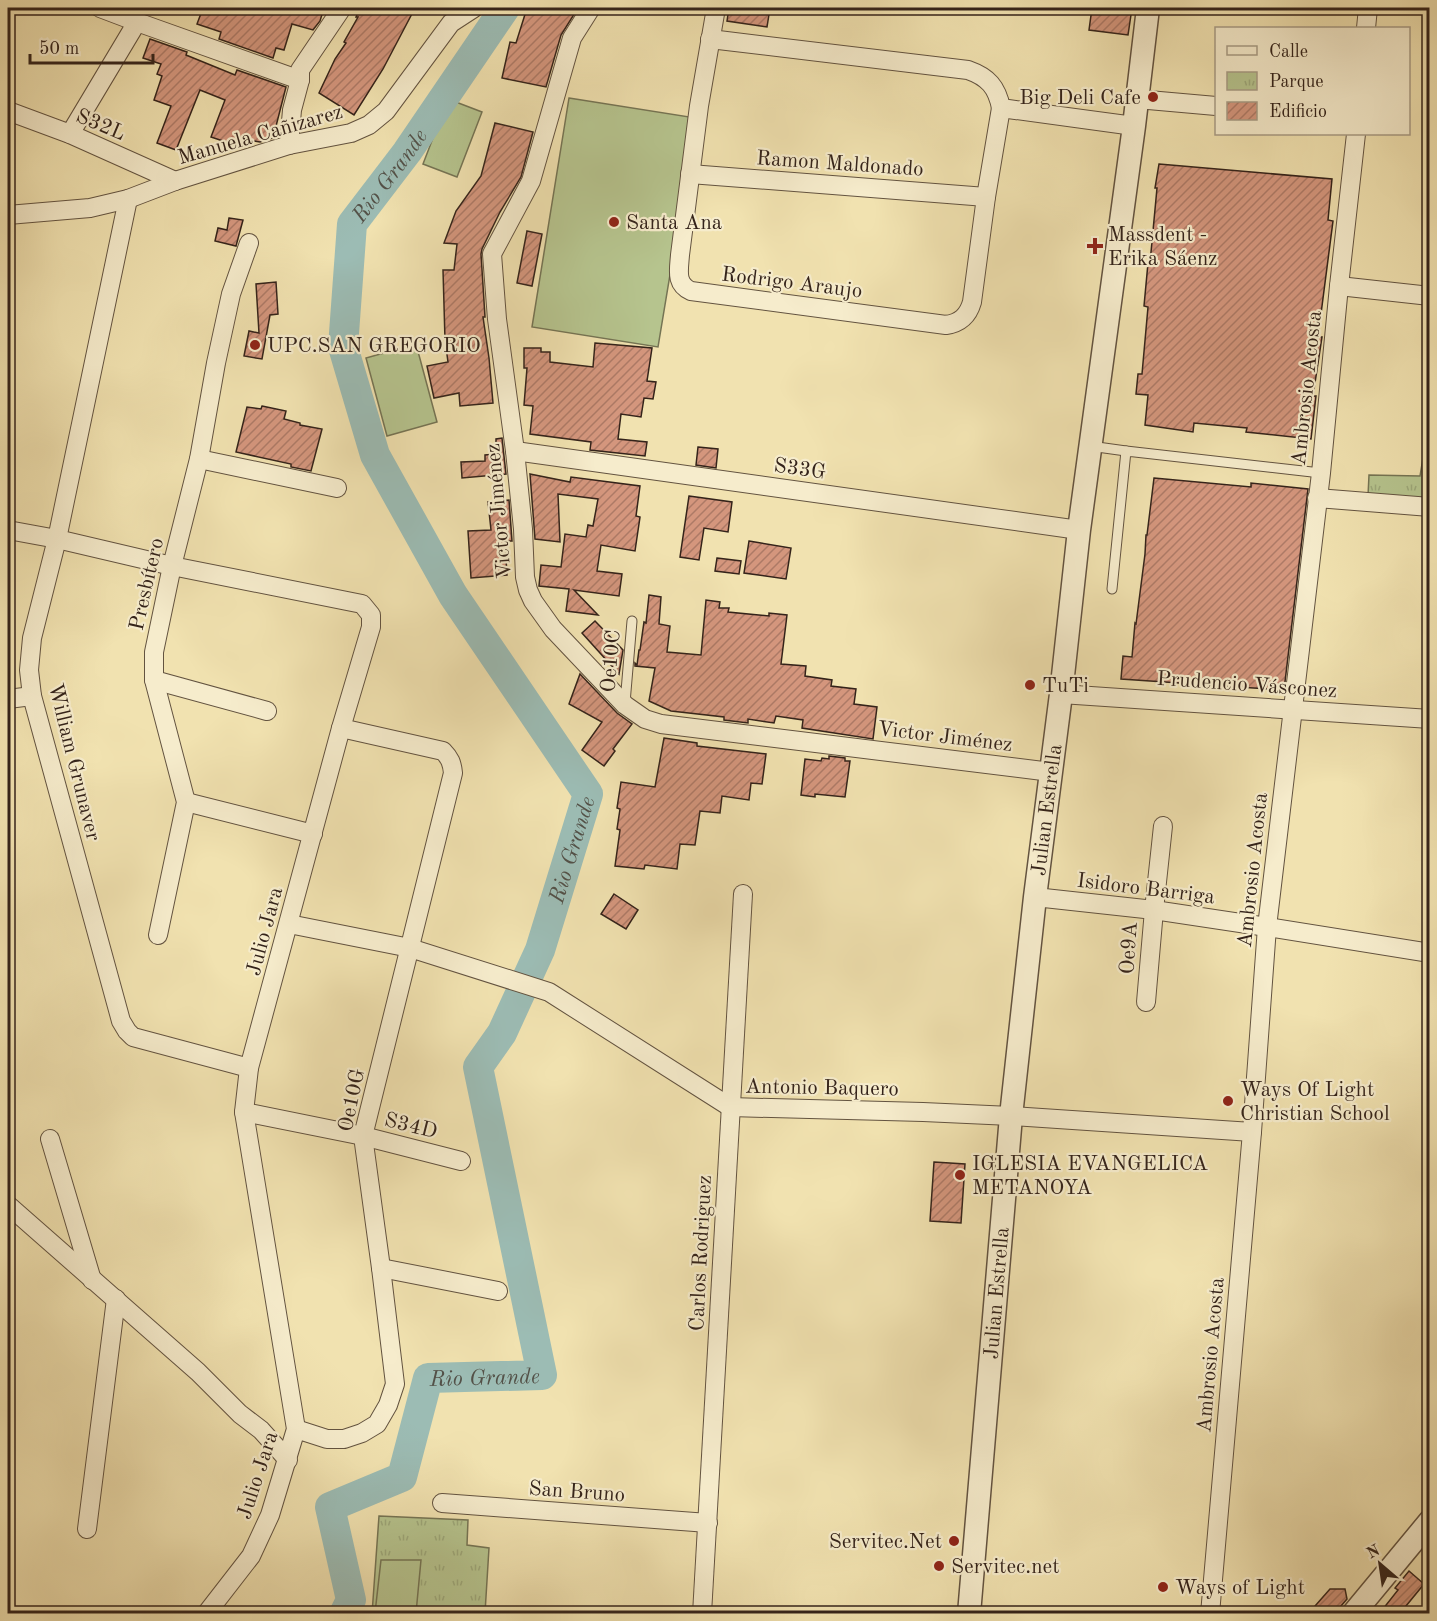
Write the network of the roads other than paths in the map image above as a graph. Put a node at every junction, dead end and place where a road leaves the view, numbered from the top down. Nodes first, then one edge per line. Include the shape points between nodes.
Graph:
1 (100, 8) edge
2 (342, 8) edge
3 (474, 8) edge
4 (591, 8) edge
5 (716, 8) edge
6 (1148, 8) edge
7 (1368, 8) edge
8 (137, 22) junction
9 (1366, 27) edge
10 (710, 39) junction
11 (300, 80) junction
12 (1137, 99) junction
13 (1215, 106) edge
14 (1001, 108) junction
15 (8, 111) edge
16 (1134, 126) junction
17 (70, 134) junction
18 (1356, 135) edge
19 (289, 145) junction
20 (690, 174) junction
21 (175, 181) junction
22 (986, 197) junction
23 (128, 199) junction
24 (8, 215) edge
25 (249, 243) dead end
26 (1339, 286) junction
27 (1430, 296) edge
28 (1090, 446) junction
29 (515, 451) junction
30 (1126, 451) junction
31 (199, 459) junction
32 (1321, 473) junction
33 (338, 488) dead end
34 (1317, 498) junction
35 (1430, 507) edge
36 (8, 530) edge
37 (1079, 530) junction
38 (57, 539) junction
39 (172, 566) junction
40 (1112, 590) dead end
41 (632, 621) dead end
42 (154, 680) junction
43 (1061, 694) junction
44 (32, 696) junction
45 (8, 699) edge
46 (625, 705) junction
47 (1292, 710) junction
48 (267, 711) dead end
49 (1430, 719) edge
50 (341, 728) junction
51 (1051, 772) junction
52 (186, 802) junction
53 (1163, 826) dead end
54 (313, 834) junction
55 (743, 894) dead end
56 (1035, 897) junction
57 (1154, 910) junction
58 (289, 924) junction
59 (1268, 927) junction
60 (158, 935) dead end
61 (410, 948) junction
62 (1430, 954) edge
63 (1146, 1002) dead end
64 (249, 1068) junction
65 (730, 1107) junction
66 (244, 1112) junction
67 (1011, 1116) junction
68 (1252, 1131) junction
69 (363, 1136) junction
70 (50, 1139) dead end
71 (461, 1161) dead end
72 (8, 1205) edge
73 (381, 1268) junction
74 (92, 1280) junction
75 (498, 1291) dead end
76 (116, 1299) junction
77 (296, 1429) junction
78 (288, 1460) junction
79 (442, 1503) dead end
80 (1430, 1521) edge
81 (708, 1523) junction
82 (87, 1529) dead end
83 (206, 1614) edge
84 (702, 1614) edge
85 (969, 1614) edge
86 (1210, 1614) edge
87 (1353, 1614) edge

1 - 8 street
2 - 11 street via 300,70
3 - 19 street, Manuela Cañizarez via 451,23 386,111 369,125 351,133
4 - 29 street, Victor Jiménez via 572,38 531,181 492,254 496,319
5 - 10 street, Rodrigo Araujo
6 - 12 street, Julian Estrella
7 - 9 street
8 - 11 street
8 - 17 street
10 - 14 street via 968,70 993,86
10 - 20 street, Rodrigo Araujo
11 - 19 street
12 - 13 street
12 - 16 street, Julian Estrella
14 - 16 street
14 - 22 street, Rodrigo Araujo
15 - 17 street, S32L
16 - 28 street, Julian Estrella
17 - 21 street, S32L
18 - 26 street, Ambrosio Acosta
19 - 21 street, Manuela Cañizarez
20 - 22 street, Ramon Maldonado
20 - 22 street, Rodrigo Araujo via 678,274 686,289 946,325 960,321 970,309
21 - 23 street, Manuela Cañizarez
23 - 24 street, Manuela Cañizarez via 90,208
23 - 38 street, William Grunaver
25 - 31 street, Presbítero via 231,294
26 - 27 street
26 - 32 street, Ambrosio Acosta
28 - 30 lane
28 - 37 street, Julian Estrella
29 - 37 street, S33G
29 - 46 street, Victor Jiménez via 528,590 554,629
30 - 32 lane
30 - 40 lane
31 - 33 street
31 - 39 street, Presbítero
32 - 34 street, Ambrosio Acosta
34 - 35 street
34 - 47 street, Ambrosio Acosta
36 - 38 street, Julio Jara
37 - 43 street, Julian Estrella
38 - 39 street, Julio Jara
38 - 44 street, William Grunaver via 32,638
39 - 42 street, Presbítero via 154,652
39 - 50 street, Julio Jara via 362,604 371,615 371,627
41 - 46 lane, Oe10C
42 - 48 street
42 - 52 street, Presbítero
43 - 47 street, Prudencio Vásconez
43 - 51 street, Julian Estrella
44 - 45 street
44 - 64 street, William Grunaver via 121,1022 134,1037
46 - 51 street, Victor Jiménez via 645,719 661,724
47 - 49 street, Prudencio Vásconez
47 - 59 street, Ambrosio Acosta
50 - 54 street, Julio Jara
50 - 61 street, Oe10G via 443,751 453,765
51 - 56 street, Julian Estrella
52 - 54 street
52 - 60 street, Presbítero
53 - 57 street, Oe9A
54 - 58 street, Julio Jara
55 - 65 street, Carlos Rodriguez
56 - 57 street, Isidoro Barriga
56 - 67 street, Julian Estrella
57 - 59 street, Isidoro Barriga
57 - 63 street, Oe9A
58 - 61 street, Antonio Baquero
58 - 64 street, Julio Jara
59 - 62 street, Isidoro Barriga
59 - 68 street, Ambrosio Acosta
61 - 65 street, Antonio Baquero via 549,992
61 - 69 street, Oe10G
64 - 66 street, Julio Jara
65 - 67 street, Antonio Baquero
65 - 81 street, Carlos Rodriguez
66 - 69 street, S34D
66 - 77 street, Julio Jara
67 - 68 street, Antonio Baquero
67 - 85 street, Julian Estrella
68 - 86 street, Ambrosio Acosta
69 - 71 street, S34D
69 - 73 street, Oe10G
70 - 74 street
72 - 74 street
73 - 75 street
73 - 77 street, Oe10G via 395,1384 388,1405 376,1424 362,1434 344,1439 327,1439
74 - 76 street
76 - 78 street via 261,1430
76 - 82 street
77 - 78 street, Julio Jara
78 - 83 street, Julio Jara via 251,1556
79 - 81 street, San Bruno
80 - 87 street
81 - 84 street, Carlos Rodriguez

